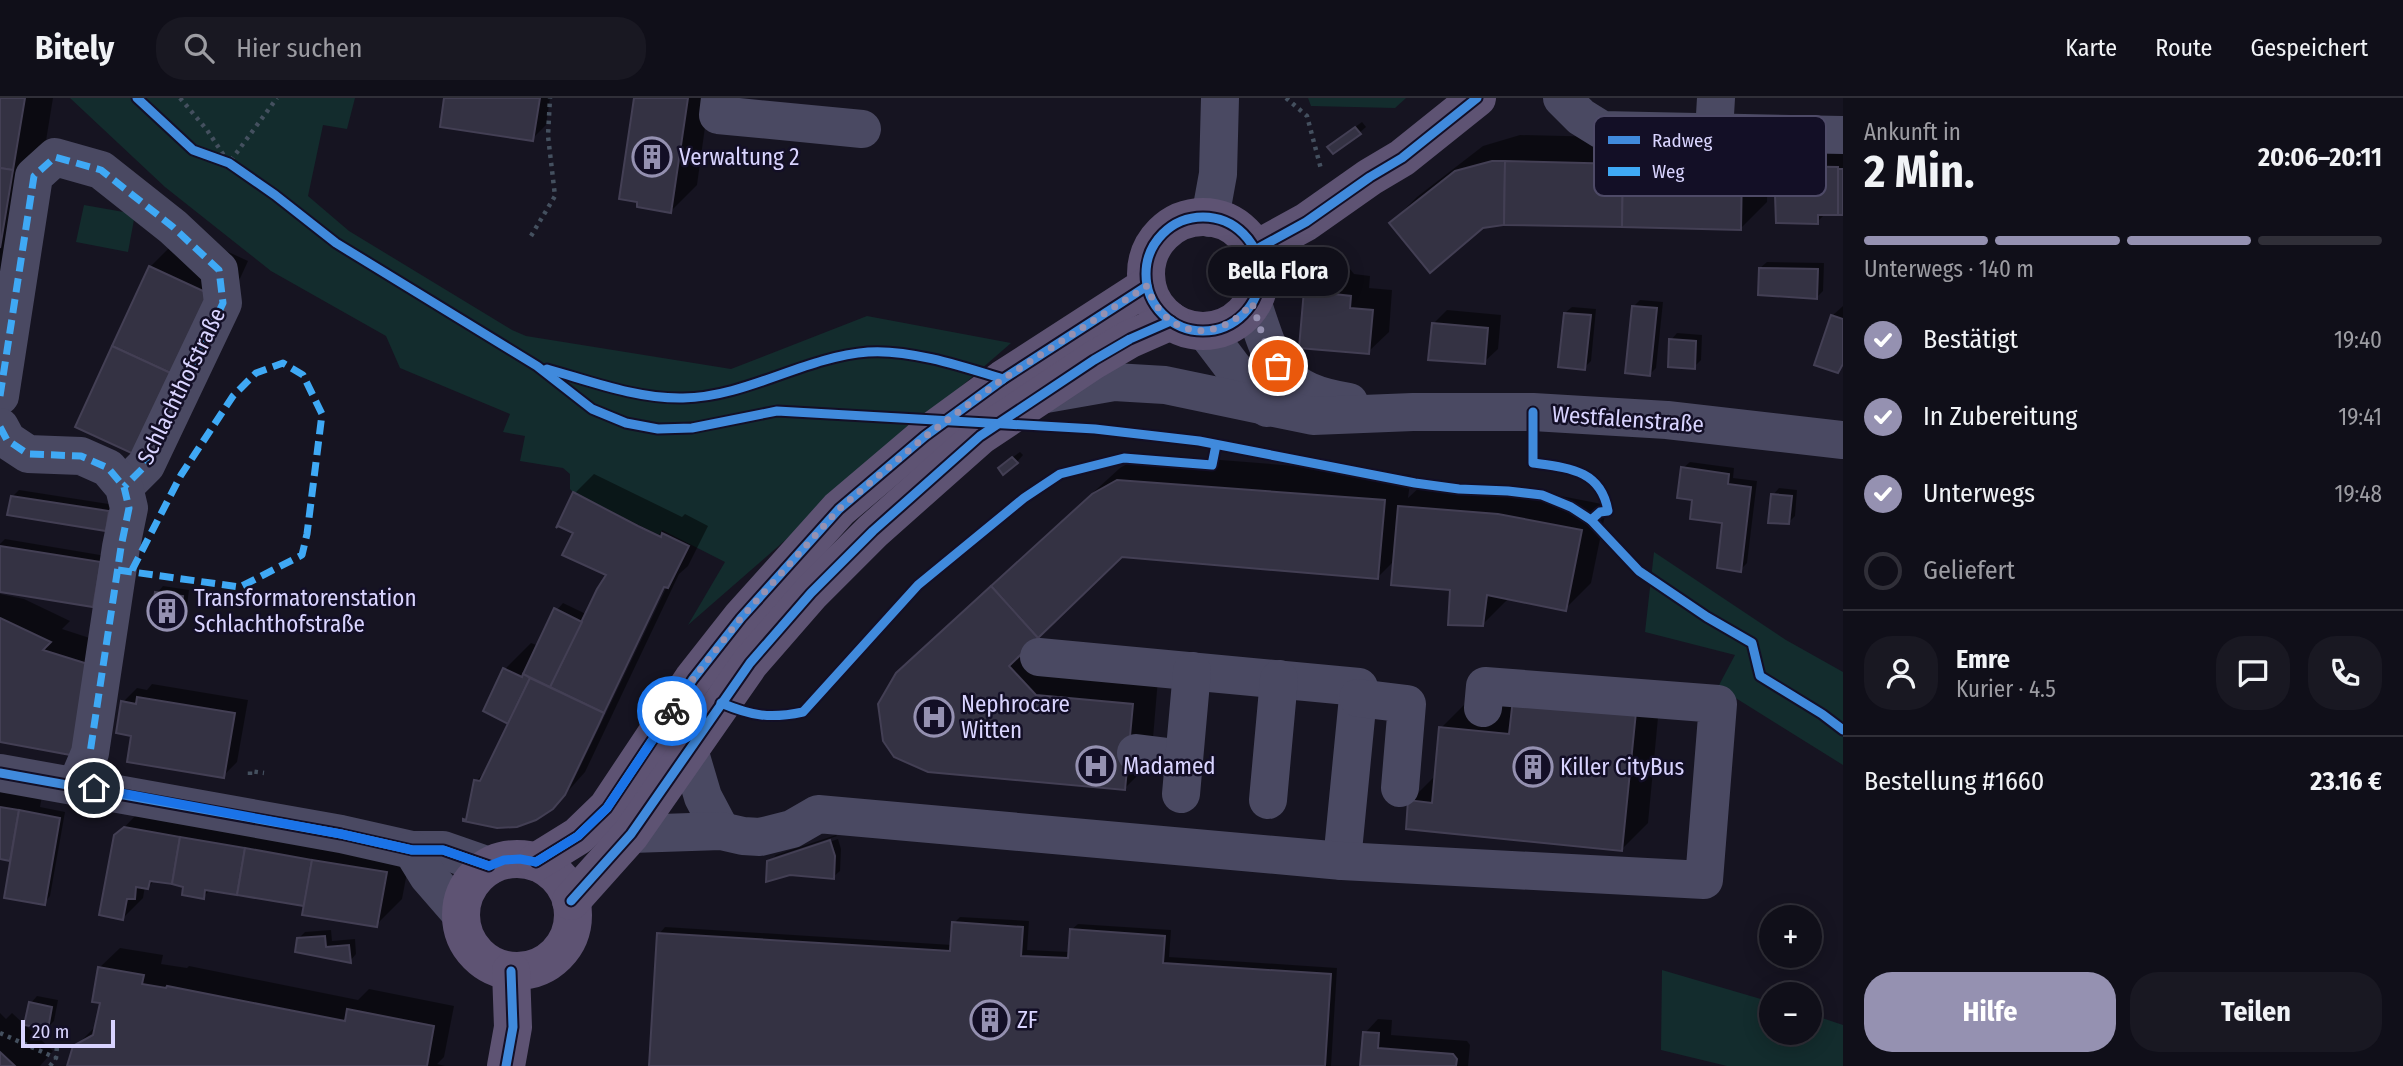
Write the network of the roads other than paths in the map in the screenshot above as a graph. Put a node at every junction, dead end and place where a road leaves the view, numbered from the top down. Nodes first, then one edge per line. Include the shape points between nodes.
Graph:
1 (720, 98) edge
2 (1220, 98) edge
3 (1477, 98) edge
4 (1562, 98) edge
5 (1594, 125) edge
6 (862, 129) dead end
7 (1210, 218) junction
8 (1255, 250) junction
9 (1147, 286) junction
10 (1252, 303) junction
11 (1189, 326) junction
12 (1036, 378) junction
13 (0, 396) edge
14 (1267, 408) junction
15 (1413, 412) junction
16 (0, 427) edge
17 (1843, 440) edge
18 (124, 487) junction
19 (1040, 657) dead end
20 (1192, 671) junction
21 (1279, 679) junction
22 (1357, 698) junction
23 (1483, 708) dead end
24 (690, 753) junction
25 (1136, 753) dead end
26 (83, 769) junction
27 (0, 773) edge
28 (1400, 788) dead end
29 (1268, 800) dead end
30 (721, 831) junction
31 (631, 834) junction
32 (412, 850) junction
33 (1342, 861) junction
34 (536, 862) junction
35 (489, 866) junction
36 (571, 901) junction
37 (461, 914) junction
38 (511, 971) junction
39 (506, 1066) edge

1 - 6 street via 718,115
2 - 7 street via 1219,174
3 - 8 main road via 1402,158
4 - 5 street
7 - 8 main road via 1244,234
7 - 9 main road via 1192,218 1162,235 1149,259
8 - 10 main road via 1259,286
9 - 11 main road via 1160,312
9 - 12 main road
10 - 11 main road via 1241,318 1224,327
10 - 15 street, Westfalenstraße via 1268,352 1288,380 1320,397
11 - 12 main road via 1121,345
11 - 14 street
12 - 14 street, Westfalenstraße via 1165,386
12 - 24 main road via 811,593 750,663
12 - 34 main road via 926,436 839,509 693,679 607,808 578,836
13 - 18 street, Schlachthofstraße via 34,176 55,157 101,170 219,270 223,303 146,465
14 - 15 street, Westfalenstraße via 1313,416
15 - 17 street, Westfalenstraße via 1533,412 1667,420
16 - 18 street, Schlachthofstraße via 7,440 28,454 81,456 108,468
18 - 26 street, Schlachthofstraße via 129,508
19 - 20 street
20 - 21 street
20 - 25 street via 1182,776
21 - 22 street via 1359,687
21 - 29 street
22 - 28 street via 1407,704
22 - 33 street
23 - 33 street via 1485,686 1718,704 1704,880
24 - 30 street via 702,797
24 - 31 main road
26 - 27 street
26 - 32 street
30 - 31 street
30 - 33 street via 760,837 792,829 818,814
31 - 36 main road
32 - 35 street via 443,850
32 - 37 street
34 - 35 main road via 504,860
34 - 36 main road via 558,877
35 - 37 main road via 469,887
36 - 38 main road via 573,920 560,950 538,966
37 - 38 main road via 471,947 488,963
38 - 39 main road via 513,1027

